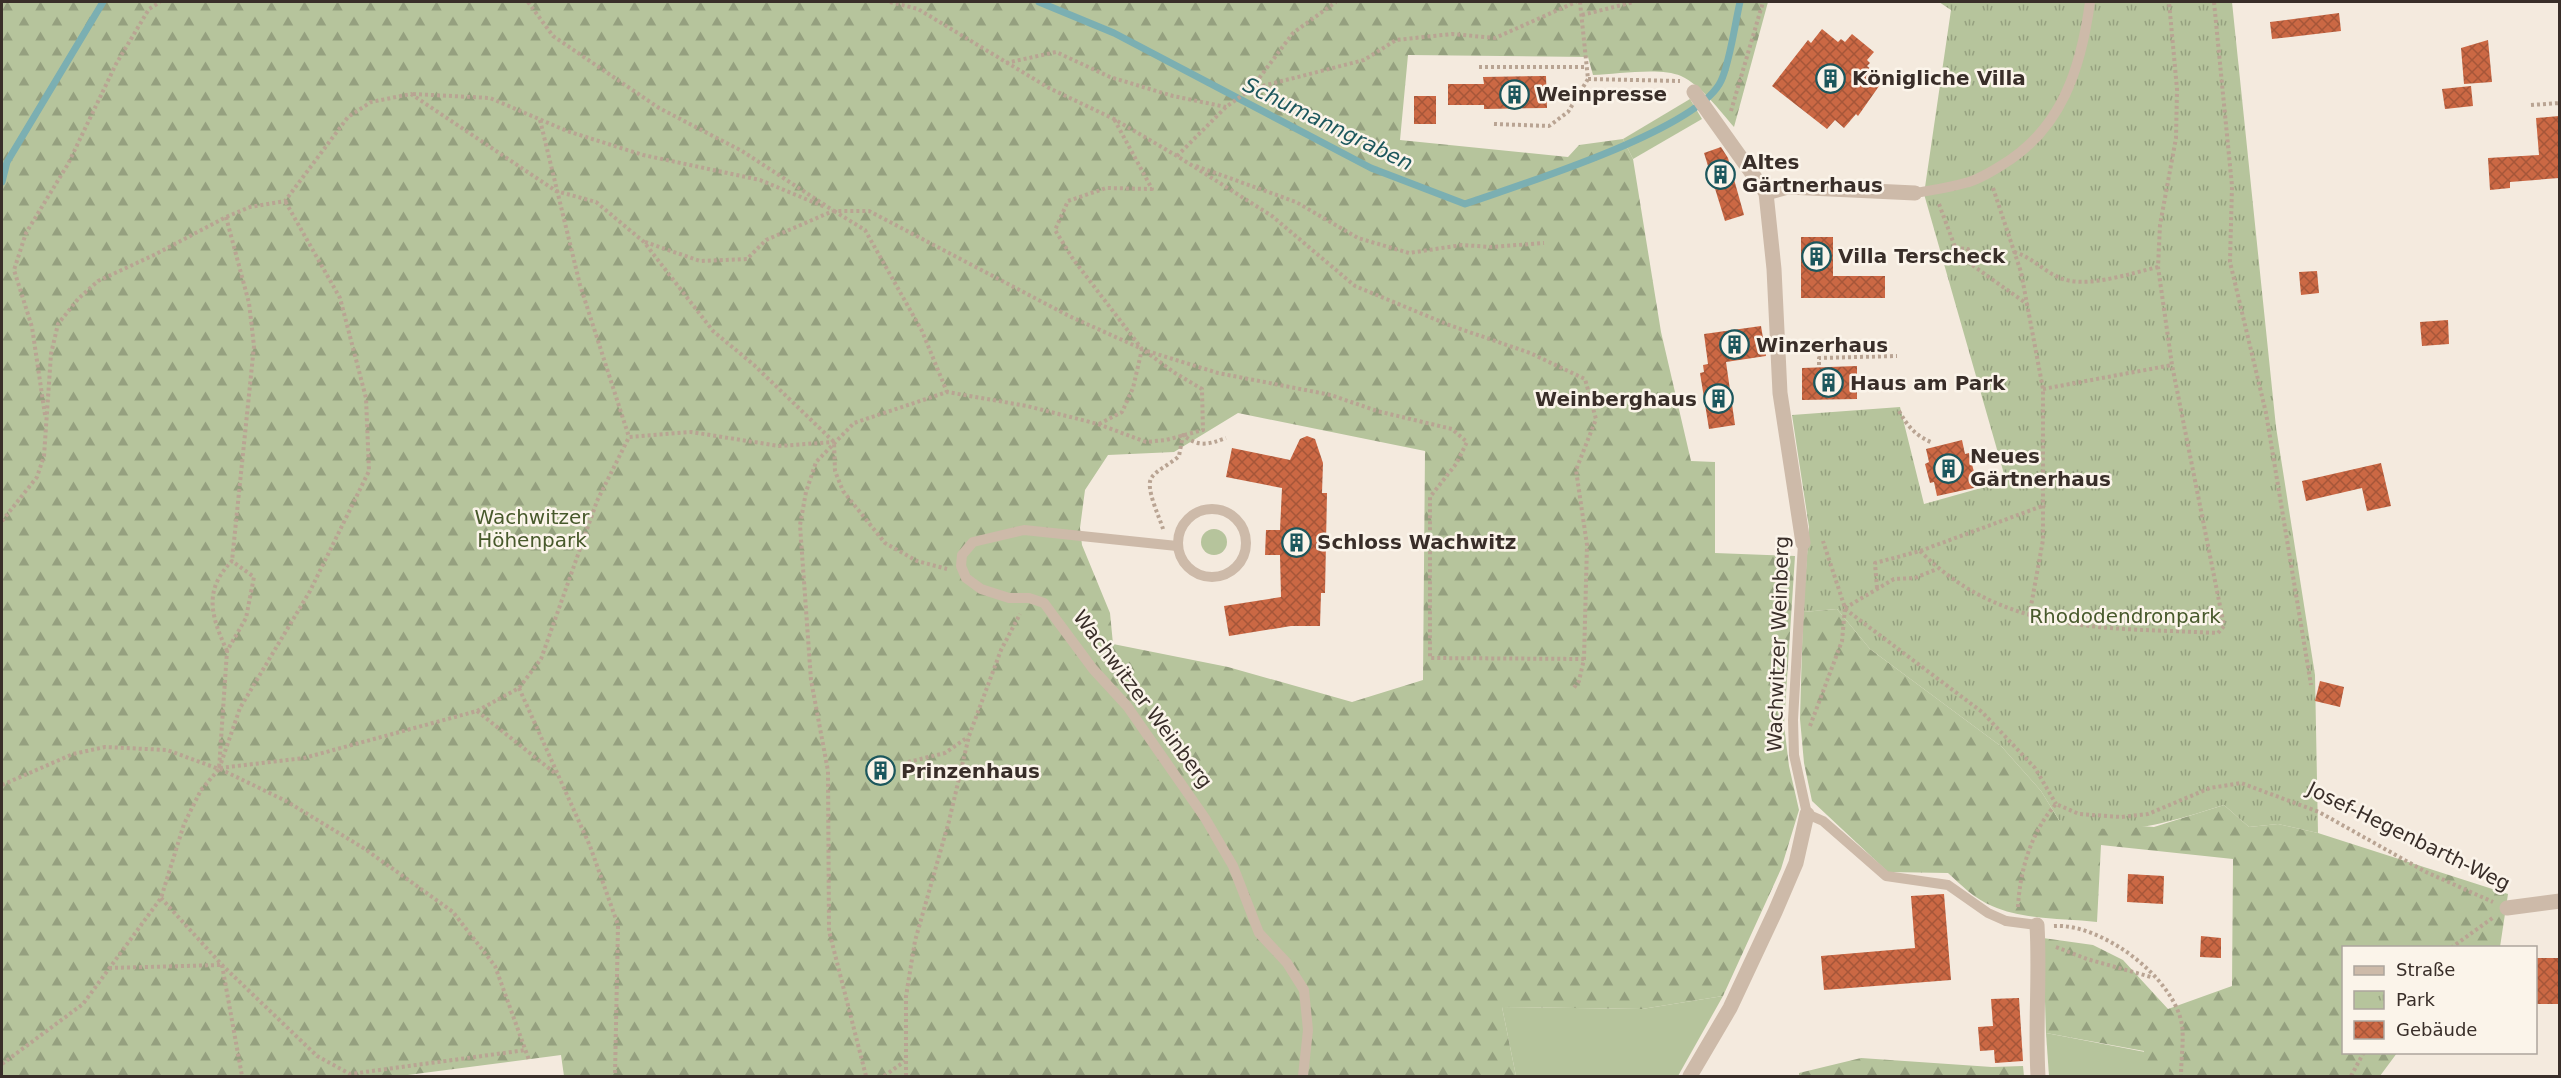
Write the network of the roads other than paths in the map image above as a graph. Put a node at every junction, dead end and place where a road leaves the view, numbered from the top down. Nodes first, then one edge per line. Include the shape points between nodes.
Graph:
1 (2090, 2) edge
2 (1694, 92) road end
3 (1766, 193) junction
4 (1915, 193) joint
5 (1803, 543) joint
6 (1173, 545) junction
7 (1807, 814) junction
8 (2559, 901) edge
9 (2507, 908) road end
10 (2038, 933) joint
11 (1303, 1077) edge
12 (1690, 1077) edge
13 (2038, 1077) edge

1 - 4 lane via 2076,70 2055,116 2022,153 1966,183
2 - 3 street
3 - 4 street via 1788,187
3 - 5 street, Wachwitzer Weinberg via 1780,393
5 - 7 lane, Wachwitzer Weinberg via 1793,720 1794,755
6 - 6 lane via 1187,567 1207,577 1230,572 1239,563 1246,545 1245,533 1235,518 1221,509 1209,508 1187,518
6 - 11 lane, Wachwitzer Weinberg via 1024,530 973,542 962,555 961,566 966,578 981,589 1044,603 1127,706 1205,818 1233,866 1260,933 1287,963 1304,990 1308,1030
7 - 10 lane, bridge via 1823,821 1886,876 1948,885 1988,914
7 - 12 street, Wachwitzer Weinberg via 1796,863 1775,912 1730,1008
8 - 9 street, Josef-Hegenbarth-Weg
10 - 13 street

